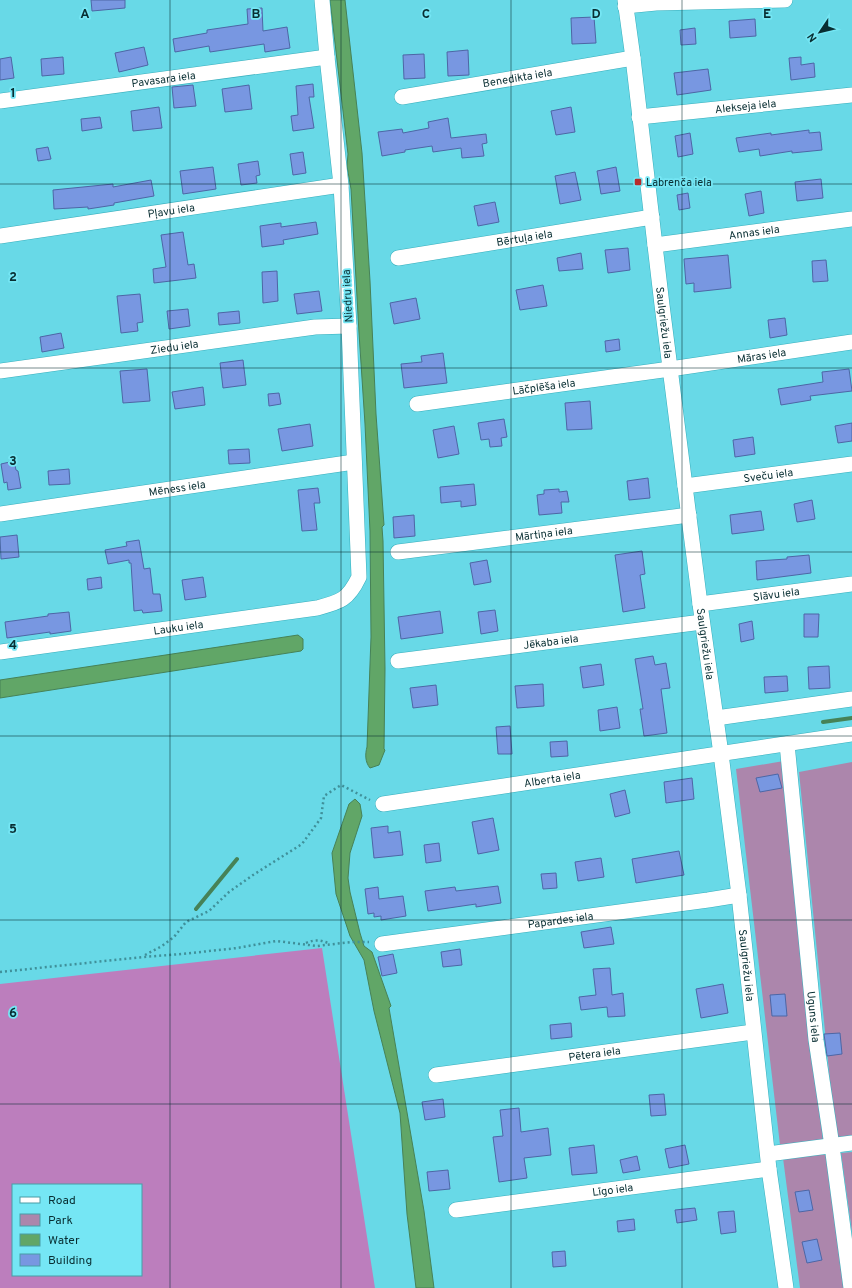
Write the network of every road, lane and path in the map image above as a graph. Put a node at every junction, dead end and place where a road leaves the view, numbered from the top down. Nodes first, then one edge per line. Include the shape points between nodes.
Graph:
1 (322, 0) edge
2 (786, 0) edge
3 (625, 3) edge
4 (327, 57) junction
5 (633, 58) junction
6 (852, 95) edge
7 (402, 98) dead end
8 (0, 101) edge
9 (639, 117) junction
10 (342, 185) junction
11 (652, 217) junction
12 (852, 219) edge
13 (0, 236) edge
14 (655, 245) junction
15 (398, 258) dead end
16 (349, 326) junction
17 (852, 342) edge
18 (670, 369) junction
19 (0, 371) edge
20 (417, 404) dead end
21 (354, 462) junction
22 (852, 464) edge
23 (685, 486) junction
24 (0, 514) edge
25 (689, 515) junction
26 (398, 552) dead end
27 (852, 584) edge
28 (353, 591) joint
29 (700, 604) junction
30 (702, 622) junction
31 (0, 652) edge
32 (398, 661) dead end
33 (852, 699) edge
34 (716, 718) junction
35 (852, 734) edge
36 (787, 744) junction
37 (721, 754) junction
38 (383, 804) joint
39 (739, 895) junction
40 (367, 942) dead end
41 (306, 944) junction
42 (330, 944) junction
43 (382, 944) dead end
44 (143, 957) junction
45 (0, 972) edge
46 (753, 1032) junction
47 (436, 1075) dead end
48 (852, 1144) edge
49 (832, 1146) junction
50 (768, 1154) junction
51 (769, 1169) junction
52 (456, 1210) dead end
53 (786, 1288) edge
54 (851, 1288) edge

1 - 4 street, Niedru iela
2 - 3 street
3 - 5 street, Saulgriežu iela
4 - 8 street, Pavasara iela
4 - 10 street, Niedru iela
5 - 7 street, Benedikta iela
5 - 9 street, Saulgriežu iela
6 - 9 street, Alekseja iela
9 - 11 street, Saulgriežu iela
10 - 13 street, Pļavu iela
10 - 16 street, Niedru iela
11 - 14 street, Saulgriežu iela
11 - 15 street, Bērtuļa iela
12 - 14 street, Annas iela
14 - 18 street, Saulgriežu iela
16 - 19 street, Ziedu iela via 315,327
16 - 21 street, Niedru iela
17 - 18 street, Māras iela
18 - 20 street, Lāčplēša iela
18 - 23 street, Saulgriežu iela
21 - 24 street, Mēness iela
21 - 28 street, Niedru iela via 359,577
22 - 23 street, Sveču iela
23 - 25 street, Saulgriežu iela
25 - 26 street, Mārtiņa iela
25 - 29 street, Saulgriežu iela
27 - 29 street, Slāvu iela
28 - 31 street, Lauku iela via 338,603 317,608
29 - 30 street, Saulgriežu iela
30 - 32 street, Jēkaba iela
30 - 34 street, Saulgriežu iela
33 - 34 street
34 - 37 street, Saulgriežu iela
35 - 36 street, Alberta iela
36 - 37 street, Alberta iela
36 - 49 street, Uguns iela via 816,1040
37 - 38 street, Alberta iela
37 - 39 street, Saulgriežu iela
38 - 44 path via 341,785 324,796 321,818 302,844 229,892 209,911 186,922 174,937
39 - 43 street, Papardes iela
39 - 46 street, Saulgriežu iela
40 - 42 path
41 - 42 path
41 - 42 path via 313,940
41 - 44 path via 276,940 237,948
44 - 45 path
46 - 47 street, Pētera iela
46 - 50 street, Saulgriežu iela
48 - 49 street
49 - 50 street
49 - 54 street, Uguns iela
50 - 51 street, Saulgriežu iela
51 - 52 street, Līgo iela
51 - 53 street, Saulgriežu iela

